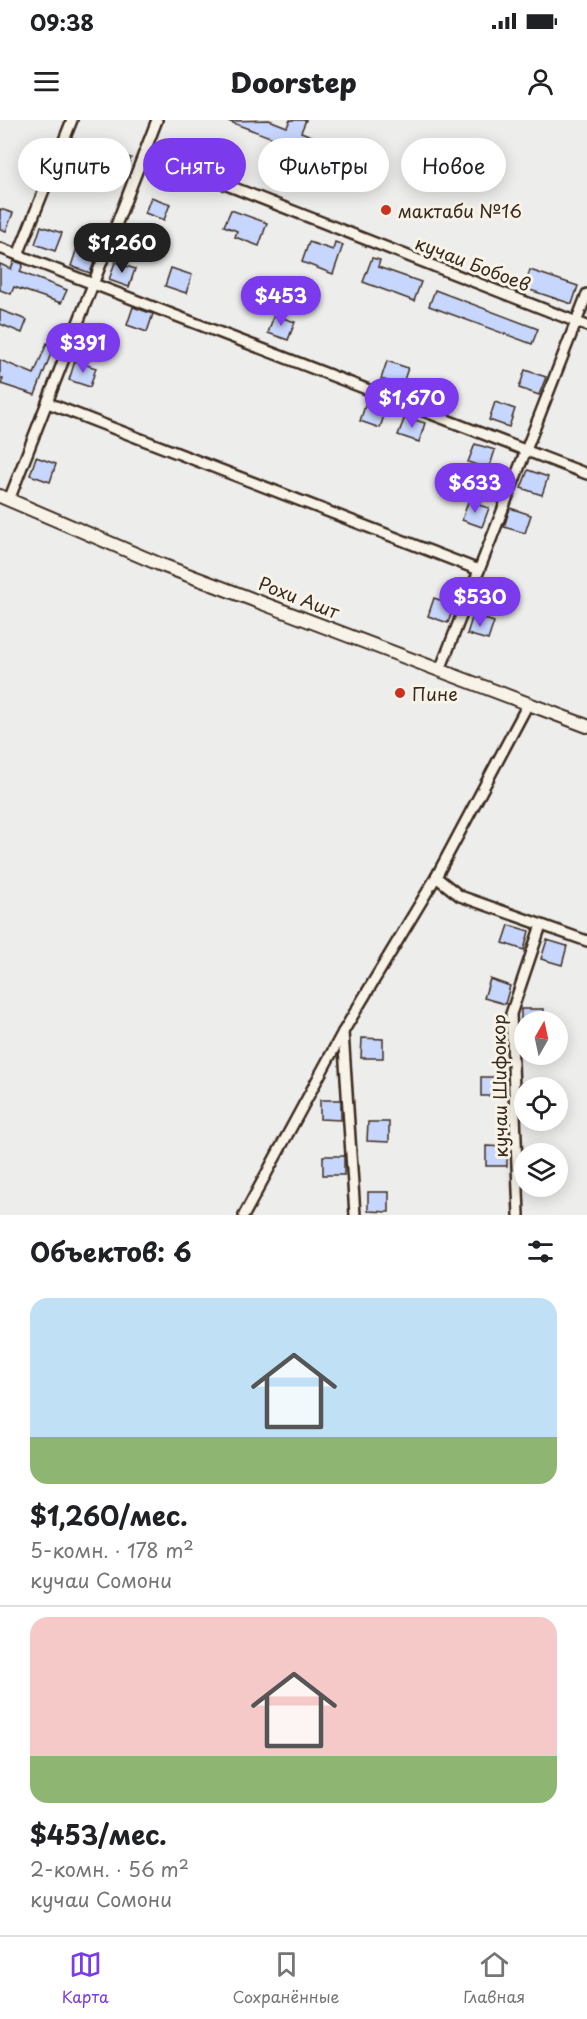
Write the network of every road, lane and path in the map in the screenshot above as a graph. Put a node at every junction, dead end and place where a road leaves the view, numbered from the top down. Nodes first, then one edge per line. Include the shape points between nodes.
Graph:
1 (72, 120) edge
2 (158, 120) edge
3 (151, 138) edge
4 (143, 158) edge
5 (244, 192) edge
6 (0, 248) edge
7 (18, 255) junction
8 (95, 284) junction
9 (587, 294) edge
10 (576, 322) junction
11 (587, 326) edge
12 (48, 403) junction
13 (526, 452) junction
14 (587, 474) edge
15 (4, 498) edge
16 (479, 570) junction
17 (440, 670) junction
18 (528, 704) junction
19 (587, 726) edge
20 (436, 877) junction
21 (542, 925) junction
22 (587, 941) edge
23 (343, 1032) junction
24 (244, 1215) edge
25 (355, 1215) edge
26 (519, 1215) edge

1 - 7 street
2 - 3 street
4 - 8 street
5 - 10 street, кучаи Бобоев
6 - 7 street
7 - 8 street
8 - 12 street
8 - 13 street
9 - 10 street
10 - 11 street, кучаи Бобоев
10 - 13 street
12 - 15 street
12 - 16 street
13 - 14 street
13 - 16 street
15 - 17 main road, Рохи Ашт via 159,564
16 - 17 street
17 - 18 main road, Рохи Ашт
18 - 19 main road, Рохи Ашт
18 - 20 street
20 - 21 street via 460,896
20 - 23 street
21 - 22 street
21 - 26 street, кучаи Шифокор via 511,1014
23 - 24 street
23 - 25 street

